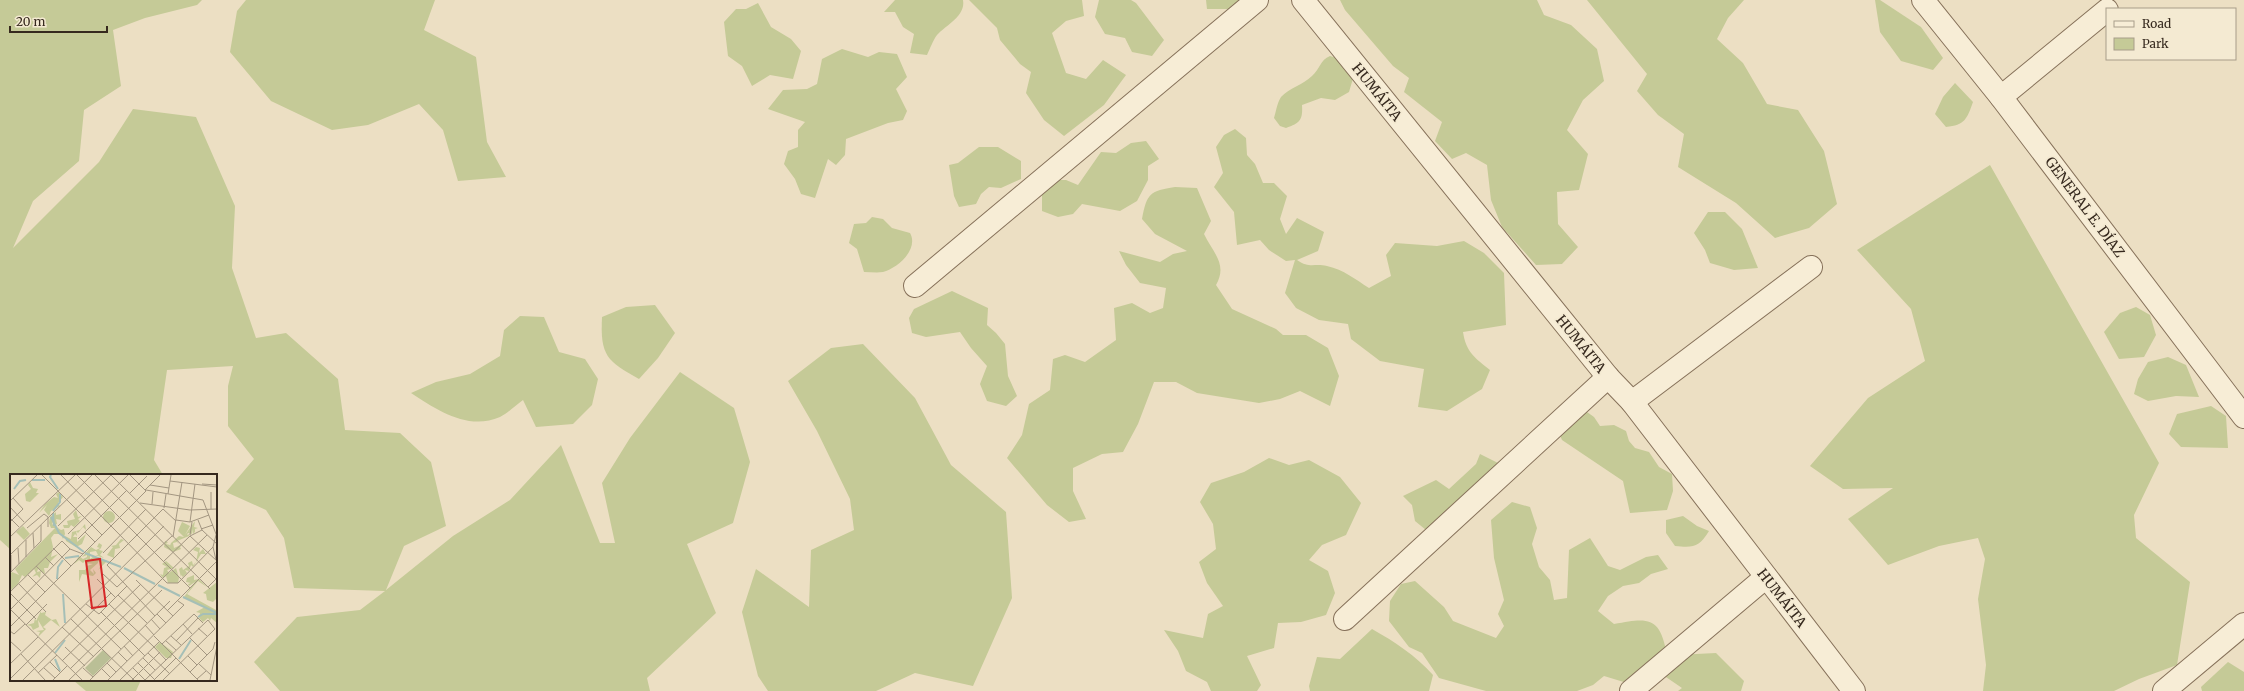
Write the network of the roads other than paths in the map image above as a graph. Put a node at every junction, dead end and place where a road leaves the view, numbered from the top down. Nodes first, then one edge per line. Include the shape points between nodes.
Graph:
1 (1257, 0) edge
2 (1303, 0) edge
3 (1923, 0) edge
4 (2120, 0) edge
5 (2110, 8) edge
6 (2106, 12) edge
7 (2001, 97) junction
8 (1811, 267) dead end
9 (915, 286) dead end
10 (1608, 377) junction
11 (1632, 402) junction
12 (2244, 417) edge
13 (1766, 577) junction
14 (1345, 620) dead end
15 (2244, 624) edge
16 (1631, 691) edge
17 (1854, 691) edge
18 (2164, 691) edge

1 - 9 street
2 - 10 street, HUMÁITA
3 - 7 street, GENERAL E. DÍAZ
4 - 5 street
6 - 7 street
7 - 12 street, GENERAL E. DÍAZ
8 - 11 street
10 - 11 street, HUMÁITA
10 - 14 street
11 - 13 street, HUMÁITA
13 - 16 street
13 - 17 street, HUMÁITA
15 - 18 street

